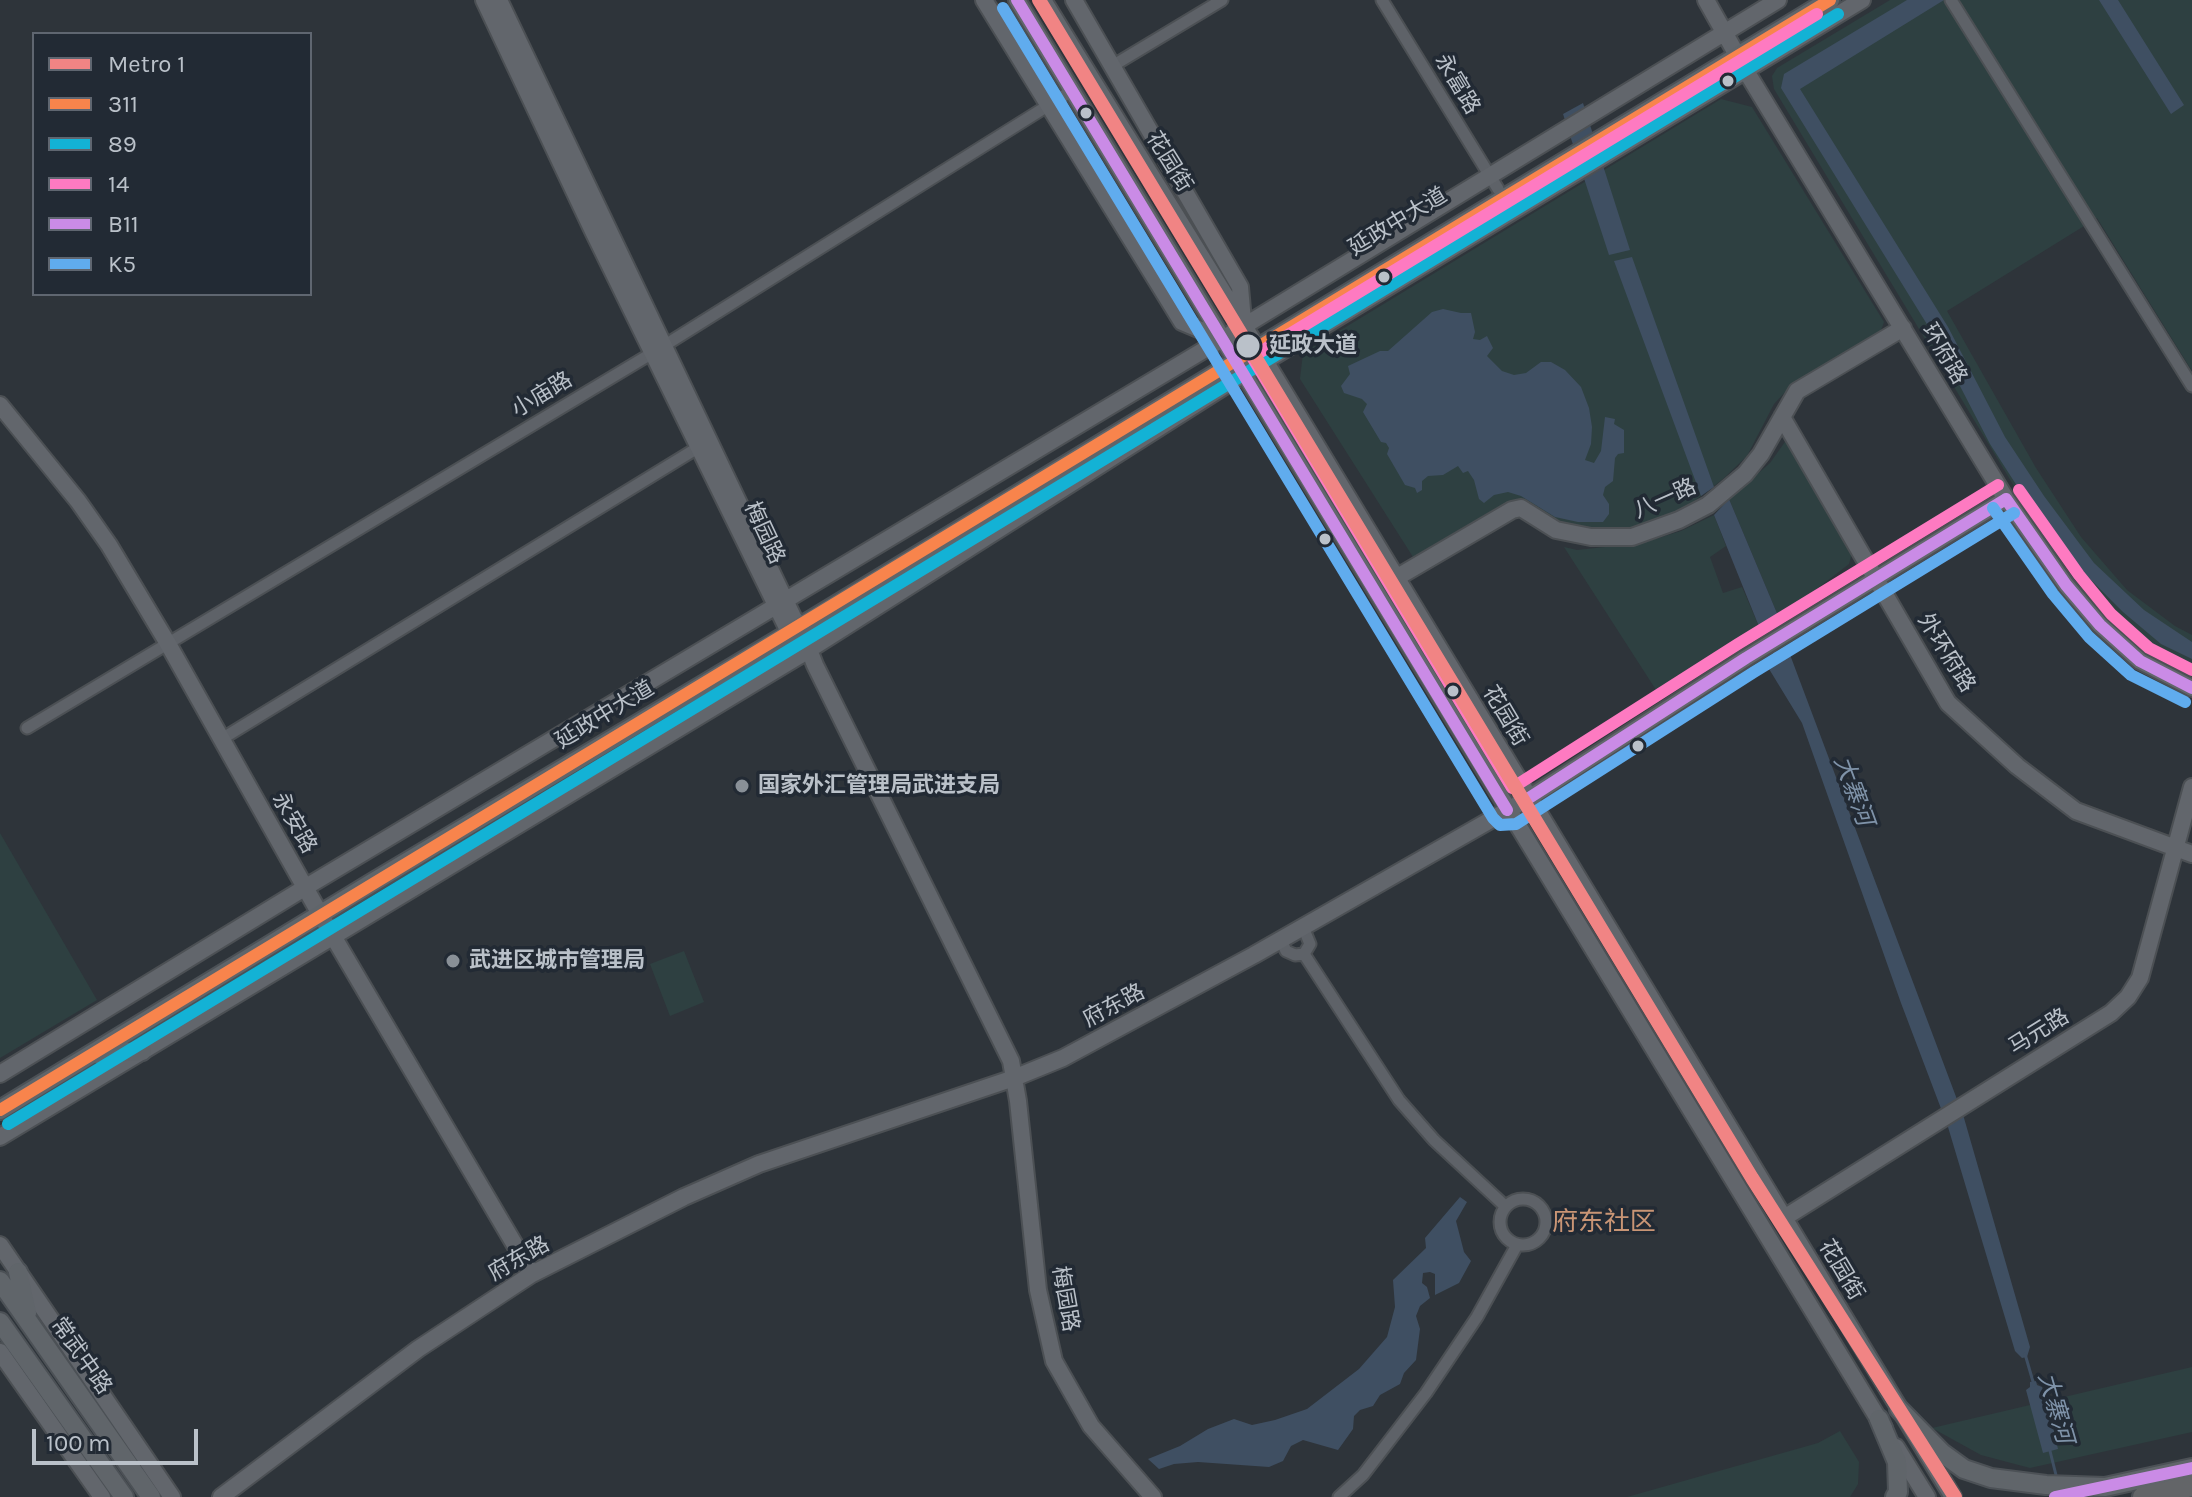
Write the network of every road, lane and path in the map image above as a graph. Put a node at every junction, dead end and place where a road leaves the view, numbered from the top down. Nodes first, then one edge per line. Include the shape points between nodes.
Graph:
1 (484, 0) edge
2 (499, 0) edge
3 (984, 0) edge
4 (1017, 0) edge
5 (1043, 0) edge
6 (1074, 0) edge
7 (1222, 0) edge
8 (1382, 0) edge
9 (1706, 0) edge
10 (1778, 0) edge
11 (1809, 0) edge
12 (1830, 0) edge
13 (1862, 0) edge
14 (1951, 0) edge
15 (1736, 51) junction
16 (1114, 65) junction
17 (1073, 90) junction
18 (1049, 106) junction
19 (1599, 134) junction
20 (1570, 152) junction
21 (1494, 183) junction
22 (1903, 328) junction
23 (1254, 344) junction
24 (659, 348) junction
25 (1233, 357) junction
26 (2192, 386) edge
27 (0, 405) edge
28 (1782, 417) junction
29 (699, 447) junction
30 (2006, 499) junction
31 (1396, 578) junction
32 (1876, 579) junction
33 (787, 618) junction
34 (167, 642) junction
35 (803, 653) junction
36 (2192, 688) edge
37 (27, 728) dead end
38 (220, 740) junction
39 (2192, 787) edge
40 (1529, 798) junction
41 (1507, 810) junction
42 (2175, 850) junction
43 (2192, 854) edge
44 (306, 887) junction
45 (318, 909) junction
46 (1303, 927) junction
47 (334, 935) junction
48 (1281, 940) junction
49 (1304, 954) junction
50 (142, 1051) junction
51 (94, 1054) junction
52 (0, 1074) edge
53 (1014, 1078) junction
54 (0, 1097) edge
55 (0, 1110) edge
56 (0, 1137) edge
57 (1505, 1206) junction
58 (1784, 1218) junction
59 (0, 1245) edge
60 (1517, 1245) junction
61 (18, 1272) junction
62 (532, 1274) junction
63 (0, 1281) edge
64 (0, 1322) edge
65 (29, 1323) junction
66 (0, 1352) edge
67 (1899, 1409) junction
68 (1879, 1419) junction
69 (2192, 1470) edge
70 (2192, 1486) edge
71 (2060, 1490) edge
72 (102, 1497) edge
73 (124, 1497) edge
74 (151, 1497) edge
75 (172, 1497) edge
76 (221, 1497) edge
77 (1153, 1497) edge
78 (1339, 1497) edge
79 (1895, 1497) edge
80 (1927, 1497) edge
81 (1953, 1497) edge
82 (2143, 1497) edge

1 - 24 street, 梅园路 via 593,231
2 - 24 street, 梅园路
3 - 18 street
4 - 17 street, 花园街
5 - 23 street, 花园街
6 - 16 street
7 - 16 street
8 - 21 street, 永富路
9 - 15 street, 环府路
10 - 15 street
11 - 15 main road
12 - 15 main road
13 - 15 street
14 - 26 street
15 - 19 main road
15 - 19 street
15 - 22 street, 环府路
16 - 23 street via 1240,287
17 - 18 street, 小庙路
17 - 25 street, 花园街
18 - 24 street, 小庙路
18 - 25 street via 1182,322
19 - 20 main road
19 - 20 street
20 - 21 main road, 延政中大道
20 - 23 main road, 延政中大道
21 - 23 main road, 延政中大道
22 - 28 street, 八一路 via 1797,391
22 - 30 street, 环府路
23 - 25 main road, 延政中大道
23 - 25 street
23 - 31 street, 花园街
24 - 29 street, 梅园路
24 - 33 street, 梅园路
24 - 34 street, 小庙路
25 - 33 main road, 延政中大道
25 - 35 street
25 - 41 street, 花园街
27 - 34 street, 永安路 via 78,501
28 - 31 street, 八一路 via 1761,454 1731,488 1679,520 1632,537 1591,537 1556,530 1521,508
28 - 32 street, 外环府路
29 - 33 street, 梅园路
29 - 38 street
30 - 32 street, 府东路
30 - 36 street, 环府路 via 2100,625 2140,661
31 - 40 street, 花园街
32 - 40 street, 府东路
32 - 42 street, 外环府路 via 1948,703 2017,766 2076,811
33 - 35 street, 梅园路
33 - 44 street
33 - 45 main road, 延政中大道
34 - 37 street, 小庙路
34 - 38 street, 永安路
35 - 47 street
35 - 53 street, 梅园路 via 1001,1066
38 - 44 street, 永安路
39 - 42 street, 马元路
40 - 41 street, 府东路
40 - 58 street, 花园街
41 - 46 street, 府东路
41 - 68 street, 花园街
42 - 43 street, 外环府路
42 - 58 street, 马元路 via 2140,978 2128,997 2111,1013
44 - 45 street, 永安路
44 - 52 street
45 - 47 street, 永安路
45 - 51 main road, 延政中大道
45 - 54 main road, 延政中大道
46 - 48 street, 府东路
46 - 49 street via 1310,944
47 - 50 street
47 - 62 street, 永安路
48 - 49 street via 1286,951
48 - 53 street, 府东路 via 1063,1058
49 - 57 street via 1399,1100
50 - 51 main road
50 - 56 street
51 - 55 main road, 延政中大道
53 - 62 street, 府东路 via 759,1164
53 - 77 street, 梅园路 via 1038,1290 1054,1361 1091,1426
57 - 60 street via 1500,1229
57 - 60 street via 1526,1199 1544,1212 1543,1234 1532,1244
58 - 67 street, 花园街
59 - 61 street
60 - 78 street via 1426,1393 1363,1475
61 - 65 main road
61 - 75 street
62 - 76 street, 府东路 via 418,1349
63 - 65 main road, 常武中路
64 - 73 main road
65 - 74 main road, 常武中路
66 - 72 street
67 - 71 main road via 1964,1469
67 - 81 street, 花园街
68 - 79 main road via 1897,1462
68 - 80 street, 花园街
69 - 71 main road
70 - 82 highway

